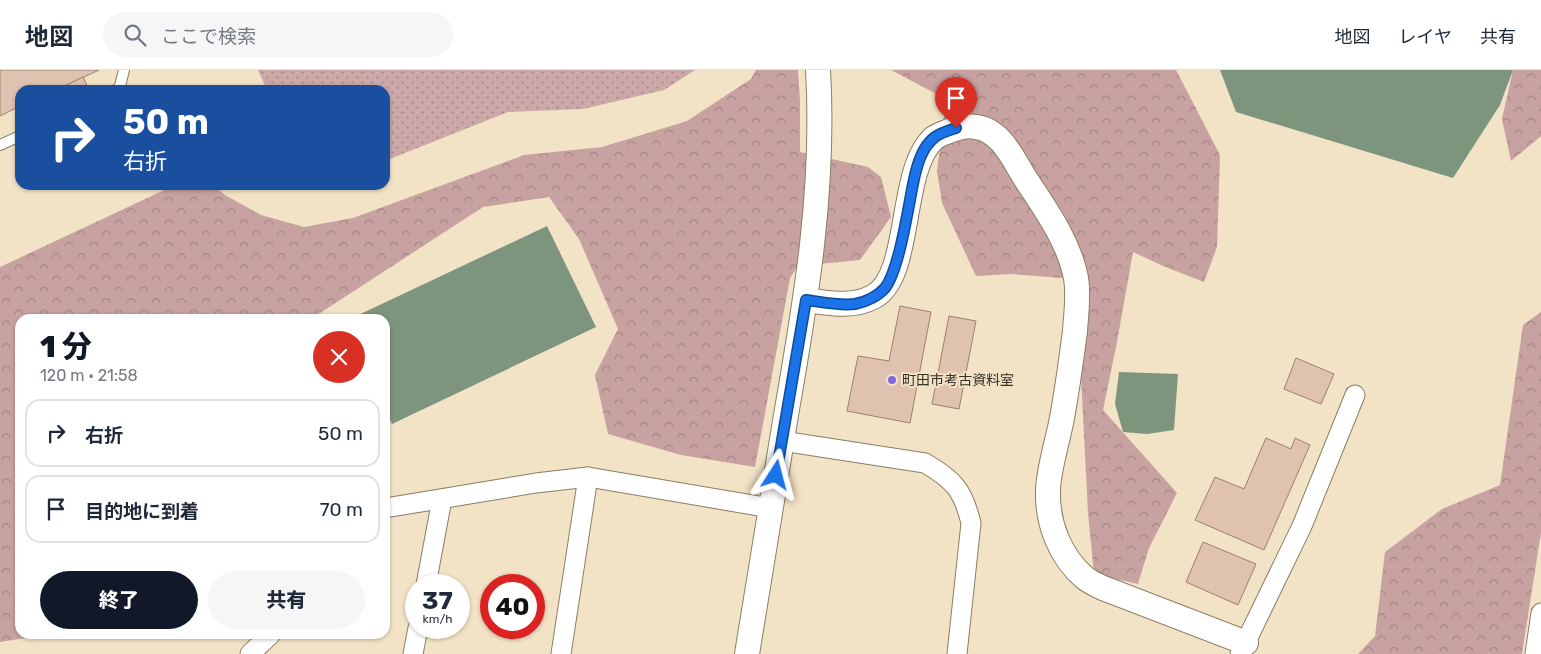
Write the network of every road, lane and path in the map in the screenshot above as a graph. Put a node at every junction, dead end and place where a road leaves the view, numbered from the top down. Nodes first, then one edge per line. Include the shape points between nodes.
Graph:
1 (124, 70) edge
2 (818, 70) edge
3 (120, 85) edge
4 (15, 138) edge
5 (0, 145) edge
6 (806, 300) junction
7 (1355, 395) dead end
8 (782, 441) junction
9 (588, 477) junction
10 (442, 499) junction
11 (390, 507) edge
12 (771, 508) junction
13 (428, 574) edge
14 (1541, 613) edge
15 (266, 639) edge
16 (416, 639) edge
17 (1243, 649) edge
18 (250, 654) edge
19 (413, 654) edge
20 (561, 654) edge
21 (747, 654) edge
22 (956, 654) edge
23 (1535, 654) edge

1 - 3 lane
2 - 6 street via 820,104 815,226
4 - 5 lane
6 - 8 street
6 - 17 street via 857,304 875,297 886,287 892,274 914,176 923,152 935,137 956,128 976,127 994,133 1060,234 1076,279 1078,304 1070,376 1048,490 1049,515 1057,542 1085,578 1102,588
7 - 17 street via 1302,526
8 - 12 street
8 - 22 street via 925,463 954,483 966,502 971,523
9 - 10 street
9 - 12 street
9 - 20 street
10 - 11 street
10 - 13 street
12 - 21 street
14 - 23 street
15 - 18 street
16 - 19 street

